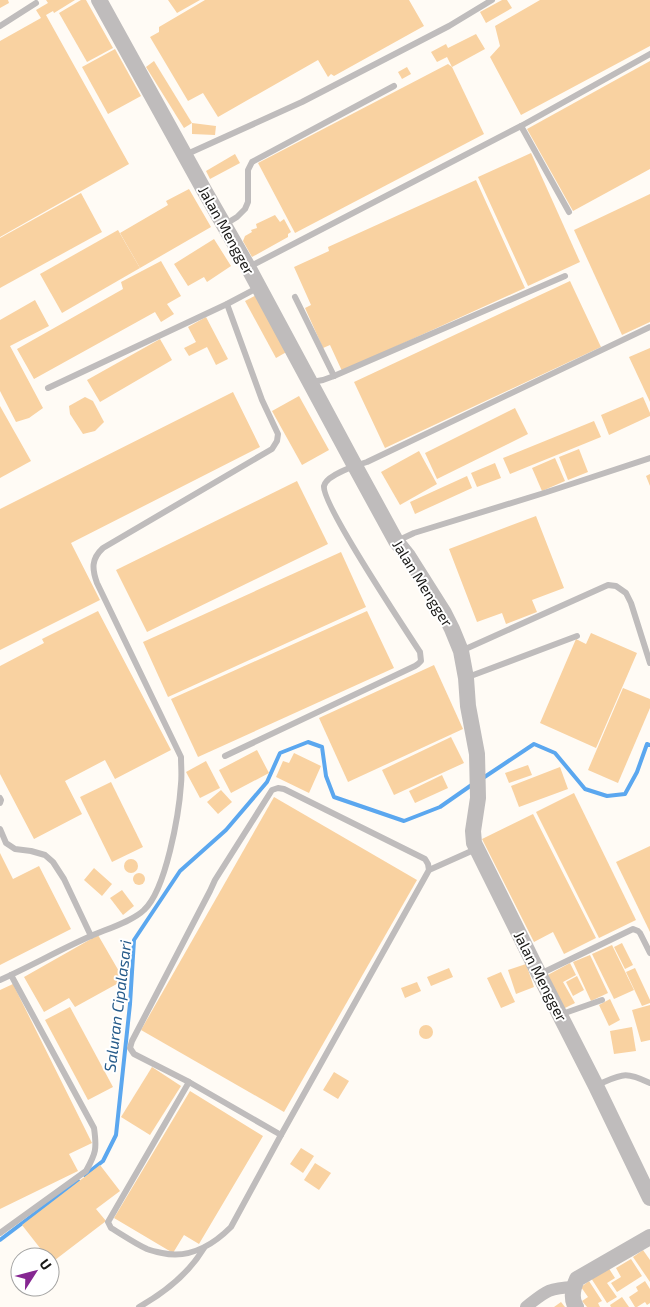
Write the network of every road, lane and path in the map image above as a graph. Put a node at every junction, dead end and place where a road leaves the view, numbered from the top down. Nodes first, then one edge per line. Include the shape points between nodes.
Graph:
1 (99, 0) edge
2 (492, 0) edge
3 (36, 3) dead end
4 (0, 26) edge
5 (650, 54) edge
6 (394, 86) dead end
7 (521, 126) junction
8 (185, 155) junction
9 (569, 212) dead end
10 (224, 225) junction
11 (248, 267) junction
12 (565, 276) dead end
13 (258, 287) junction
14 (296, 297) dead end
15 (226, 304) junction
16 (650, 327) edge
17 (334, 376) junction
18 (311, 382) junction
19 (48, 388) dead end
20 (650, 458) edge
21 (355, 466) junction
22 (396, 541) junction
23 (577, 636) dead end
24 (461, 651) junction
25 (650, 663) edge
26 (466, 678) junction
27 (225, 756) dead end
28 (0, 798) edge
29 (0, 803) edge
30 (0, 829) edge
31 (477, 848) junction
32 (429, 870) junction
33 (91, 936) junction
34 (650, 953) edge
35 (539, 974) junction
36 (11, 975) junction
37 (0, 980) edge
38 (602, 1000) dead end
39 (560, 1015) junction
40 (189, 1082) junction
41 (650, 1083) edge
42 (596, 1086) junction
43 (281, 1134) junction
44 (650, 1198) edge
45 (0, 1233) edge
46 (650, 1237) edge
47 (204, 1248) junction
48 (574, 1287) junction
49 (139, 1307) edge
50 (526, 1307) edge
51 (576, 1307) edge

1 - 8 street, Jalan Mengger
2 - 8 lane via 449,26 302,102
3 - 4 lane
5 - 7 lane
6 - 10 lane via 252,162 248,170 245,209
7 - 9 lane
7 - 11 lane
8 - 10 street, Jalan Mengger
10 - 11 street, Jalan Mengger
11 - 13 street, Jalan Mengger
12 - 17 lane
13 - 15 lane
13 - 18 street, Jalan Mengger
14 - 17 lane
15 - 19 lane
15 - 33 lane via 278,434 277,441 272,449 97,553 93,572 97,583 181,757 181,783 174,836 154,898 144,910
16 - 21 lane
17 - 18 lane
18 - 21 street, Jalan Mengger
20 - 22 lane
21 - 22 street, Jalan Mengger
21 - 27 lane via 326,482 323,488 327,500 341,528 420,652 421,661
22 - 24 street, Jalan Mengger via 444,613
23 - 26 lane
24 - 25 lane via 608,584 626,593
24 - 26 street, Jalan Mengger
26 - 31 street, Jalan Mengger via 477,754 478,798 473,831
28 - 29 lane
30 - 33 lane via 6,843 45,855 53,862
31 - 32 lane
31 - 35 street, Jalan Mengger
32 - 40 lane via 426,858 284,789 272,790 215,880 131,1044 134,1054
32 - 43 lane
33 - 36 lane
34 - 35 lane via 640,933 633,929
35 - 39 street, Jalan Mengger
36 - 37 lane
36 - 45 lane via 94,1128 97,1144 86,1171
38 - 39 lane
39 - 42 street, Jalan Mengger
40 - 43 lane
40 - 47 lane via 108,1222 111,1228 148,1250 170,1255
41 - 42 lane via 633,1075 620,1075
42 - 44 street, Jalan Mengger
43 - 47 lane via 231,1228
46 - 48 street via 577,1279
47 - 49 lane via 191,1268
48 - 50 street via 547,1291
48 - 51 street

